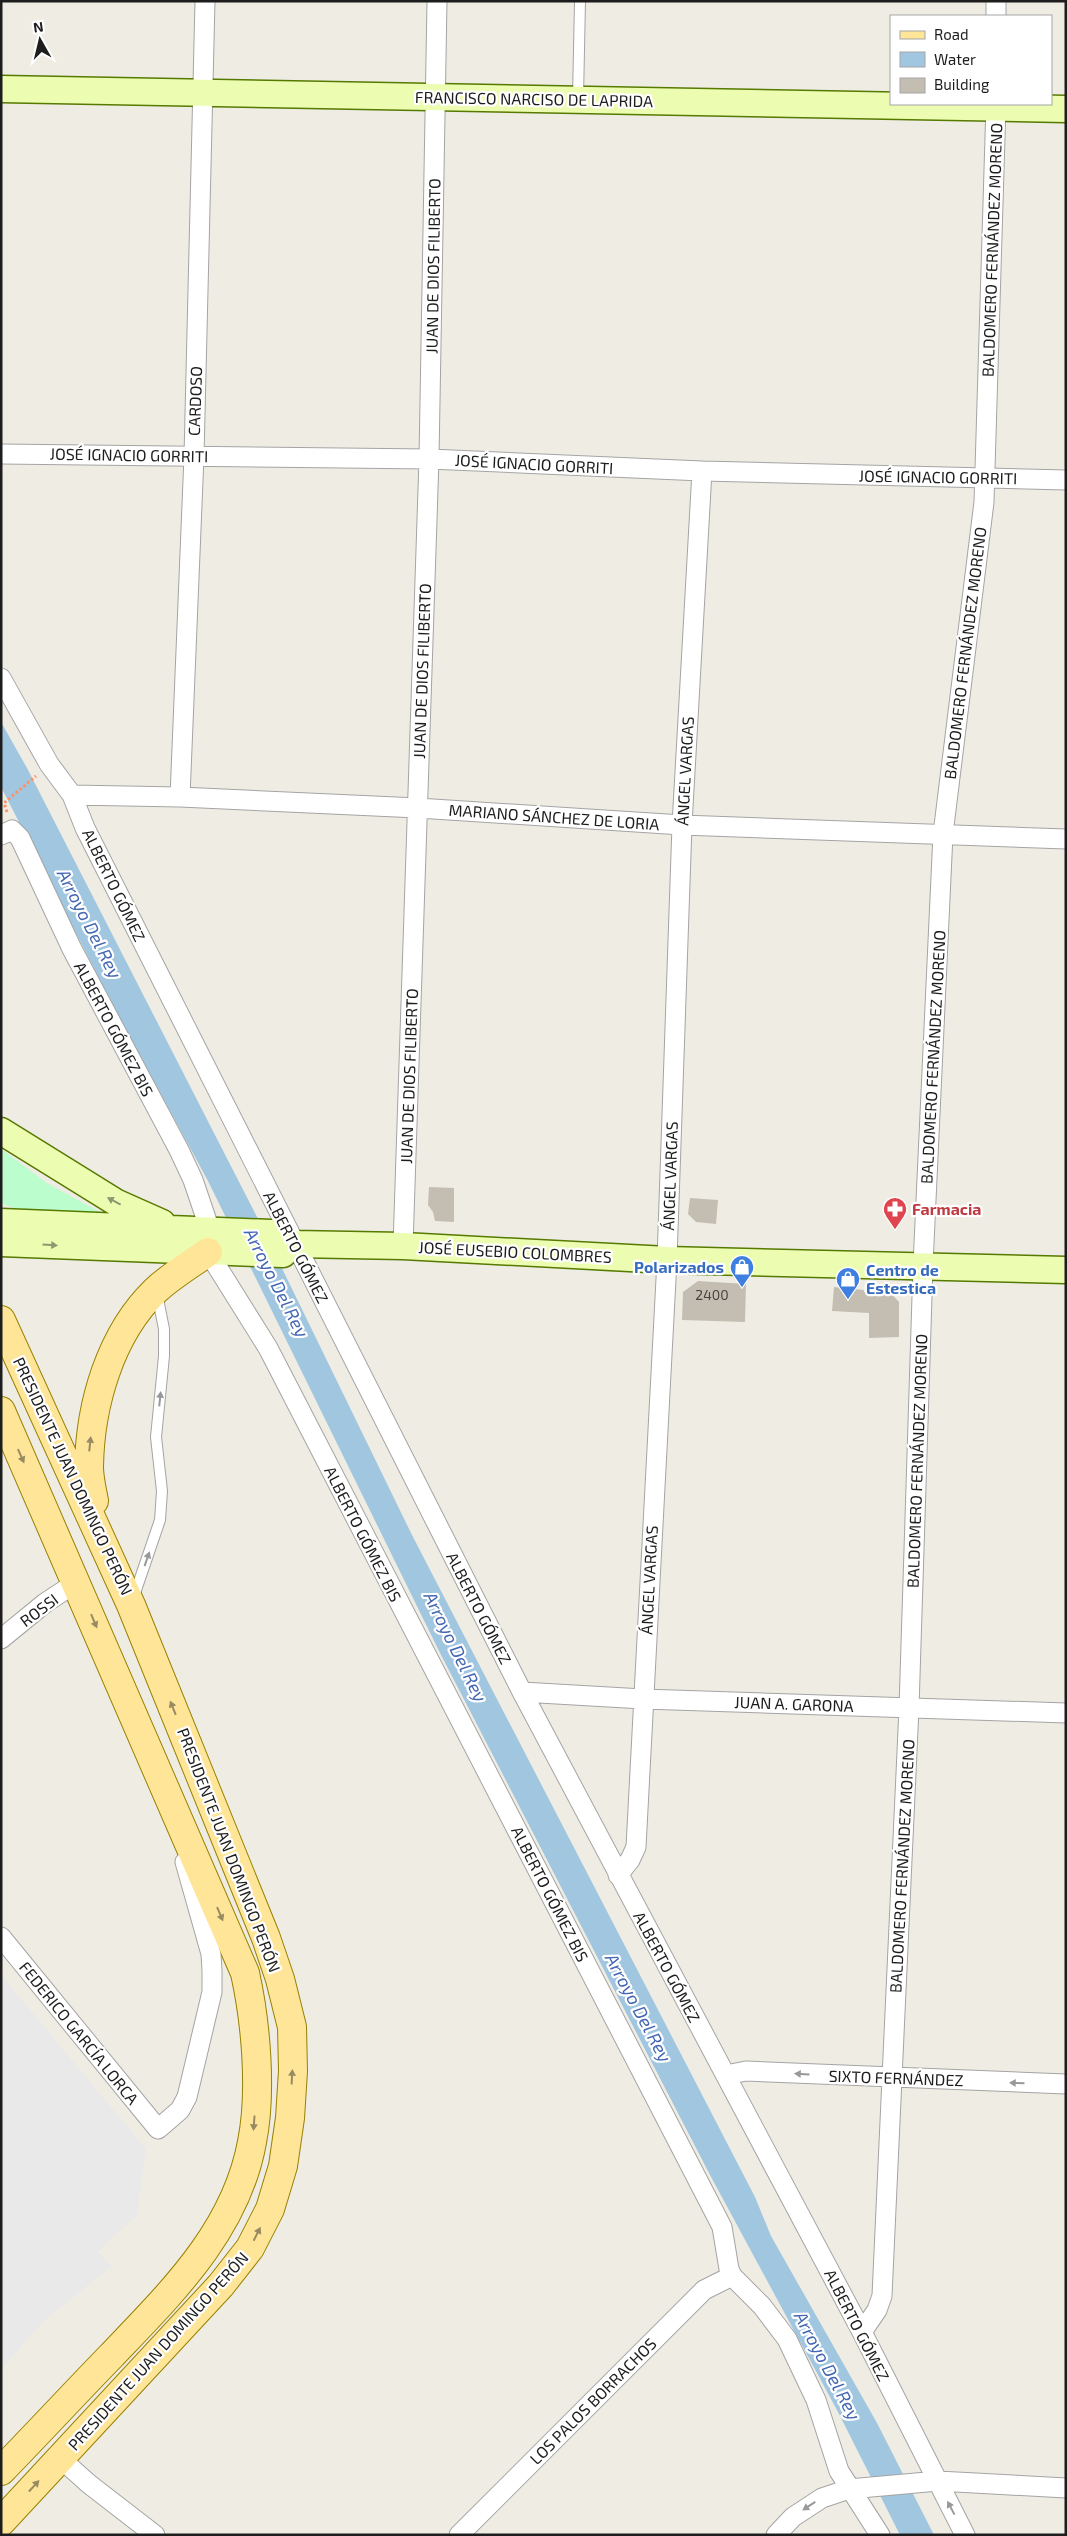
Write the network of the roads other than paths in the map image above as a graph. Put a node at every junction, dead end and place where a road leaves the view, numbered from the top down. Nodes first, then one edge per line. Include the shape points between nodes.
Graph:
1 (206, 1) edge
2 (437, 1) edge
3 (580, 1) edge
4 (996, 1) edge
5 (996, 15) edge
6 (1, 89) edge
7 (204, 94) junction
8 (435, 96) junction
9 (578, 99) junction
10 (890, 104) edge
11 (936, 105) edge
12 (996, 106) edge
13 (1066, 109) edge
14 (1, 454) edge
15 (194, 456) junction
16 (429, 459) junction
17 (702, 471) junction
18 (985, 478) junction
19 (1066, 480) edge
20 (1, 678) edge
21 (72, 795) junction
22 (180, 797) junction
23 (418, 808) junction
24 (682, 825) junction
25 (7, 832) edge
26 (943, 834) junction
27 (1066, 839) edge
28 (1, 1131) edge
29 (1, 1222) edge
30 (174, 1228) junction
31 (219, 1241) junction
32 (1, 1243) edge
33 (283, 1244) junction
34 (403, 1246) junction
35 (667, 1260) junction
36 (924, 1265) junction
37 (1066, 1270) edge
38 (156, 1290) junction
39 (1, 1320) edge
40 (1, 1411) edge
41 (98, 1527) junction
42 (77, 1582) junction
43 (132, 1605) junction
44 (1, 1639) edge
45 (522, 1692) junction
46 (643, 1699) junction
47 (909, 1708) junction
48 (1066, 1713) edge
49 (163, 1781) junction
50 (618, 1875) junction
51 (1, 1937) edge
52 (726, 2075) junction
53 (893, 2078) junction
54 (1066, 2084) edge
55 (732, 2276) junction
56 (862, 2332) junction
57 (60, 2458) junction
58 (1, 2471) edge
59 (938, 2481) junction
60 (1066, 2488) edge
61 (849, 2489) junction
62 (1, 2522) edge
63 (155, 2535) edge
64 (459, 2535) edge
65 (776, 2535) edge
66 (880, 2535) edge
67 (966, 2535) edge

1 - 7 street, CARDOSO
2 - 8 street, JUAN DE DIOS FILIBERTO
3 - 9 lane
4 - 5 street
6 - 7 street, FRANCISCO NARCISO DE LAPRIDA
7 - 8 street, FRANCISCO NARCISO DE LAPRIDA
7 - 15 street, CARDOSO
8 - 9 street, FRANCISCO NARCISO DE LAPRIDA
8 - 16 street, JUAN DE DIOS FILIBERTO
9 - 10 street, FRANCISCO NARCISO DE LAPRIDA
11 - 12 street, FRANCISCO NARCISO DE LAPRIDA
12 - 13 street, FRANCISCO NARCISO DE LAPRIDA
12 - 18 street, BALDOMERO FERNÁNDEZ MORENO
14 - 15 street, JOSÉ IGNACIO GORRITI
15 - 16 street, JOSÉ IGNACIO GORRITI
15 - 22 street, CARDOSO
16 - 17 street, JOSÉ IGNACIO GORRITI
16 - 23 street, JUAN DE DIOS FILIBERTO
17 - 18 street, JOSÉ IGNACIO GORRITI
17 - 24 street, ÁNGEL VARGAS
18 - 19 street, JOSÉ IGNACIO GORRITI
18 - 26 street, BALDOMERO FERNÁNDEZ MORENO
20 - 21 street, ALBERTO GÓMEZ via 49,764
21 - 22 street, MARIANO SÁNCHEZ DE LORIA
21 - 33 street, ALBERTO GÓMEZ
22 - 23 street, MARIANO SÁNCHEZ DE LORIA
23 - 24 street, MARIANO SÁNCHEZ DE LORIA
23 - 34 street, JUAN DE DIOS FILIBERTO
24 - 26 street, MARIANO SÁNCHEZ DE LORIA
24 - 35 street, ÁNGEL VARGAS
25 - 31 street, ALBERTO GÓMEZ BIS via 20,838 72,949 179,1150
26 - 27 street, MARIANO SÁNCHEZ DE LORIA
26 - 36 street, BALDOMERO FERNÁNDEZ MORENO
30 -> 28 street via 117,1203
29 - 30 street, JOSÉ EUSEBIO COLOMBRES
30 - 31 street, JOSÉ EUSEBIO COLOMBRES
32 -> 31 street, JOSÉ EUSEBIO COLOMBRES
31 - 33 street, JOSÉ EUSEBIO COLOMBRES
31 - 38 main road
31 - 55 street, ALBERTO GÓMEZ BIS via 268,1348 722,2227
33 - 34 street, JOSÉ EUSEBIO COLOMBRES
33 - 45 street, ALBERTO GÓMEZ
34 - 35 street, JOSÉ EUSEBIO COLOMBRES
35 - 36 street, JOSÉ EUSEBIO COLOMBRES
35 - 46 street, ÁNGEL VARGAS
36 - 37 street, JOSÉ EUSEBIO COLOMBRES
36 - 47 street, BALDOMERO FERNÁNDEZ MORENO
41 -> 38 main road via 89,1469 96,1409 107,1368 125,1327
43 -> 38 lane via 160,1520 162,1491 156,1437 164,1329
39 - 41 main road, PRESIDENTE JUAN DOMINGO PERÓN
40 -> 42 main road, PRESIDENTE JUAN DOMINGO PERÓN
41 - 43 main road, PRESIDENTE JUAN DOMINGO PERÓN
42 - 44 street, ROSSI
42 -> 49 main road, PRESIDENTE JUAN DOMINGO PERÓN
57 -> 43 main road, PRESIDENTE JUAN DOMINGO PERÓN via 221,2285 250,2248 270,2209 283,2166 290,2118 292,2027 280,1979
45 - 46 street, JUAN A. GARONA
45 - 50 street, ALBERTO GÓMEZ
46 - 47 street, JUAN A. GARONA
46 - 50 street, ÁNGEL VARGAS via 636,1847
47 - 48 street, JUAN A. GARONA
47 - 53 street, BALDOMERO FERNÁNDEZ MORENO
49 - 51 street, FEDERICO GARCÍA LORCA via 211,1954 212,1971 212,1992 187,2097 180,2110 158,2129
49 -> 58 main road, PRESIDENTE JUAN DOMINGO PERÓN via 245,1973 256,2047 252,2142 240,2183 220,2227 194,2266
50 - 52 street, ALBERTO GÓMEZ
53 -> 52 street, SIXTO FERNÁNDEZ via 746,2071
52 - 56 street, ALBERTO GÓMEZ
54 -> 53 street, SIXTO FERNÁNDEZ
53 - 56 street, BALDOMERO FERNÁNDEZ MORENO via 882,2296
55 - 61 street via 762,2306 787,2339 816,2400 839,2471
55 - 64 street, LOS PALOS BORRACHOS via 704,2290
56 - 59 street, ALBERTO GÓMEZ
62 -> 57 main road, PRESIDENTE JUAN DOMINGO PERÓN
57 - 63 street
59 - 60 street
59 - 61 street
67 -> 59 street, ALBERTO GÓMEZ
61 -> 65 street via 822,2498 793,2517
61 - 66 street

